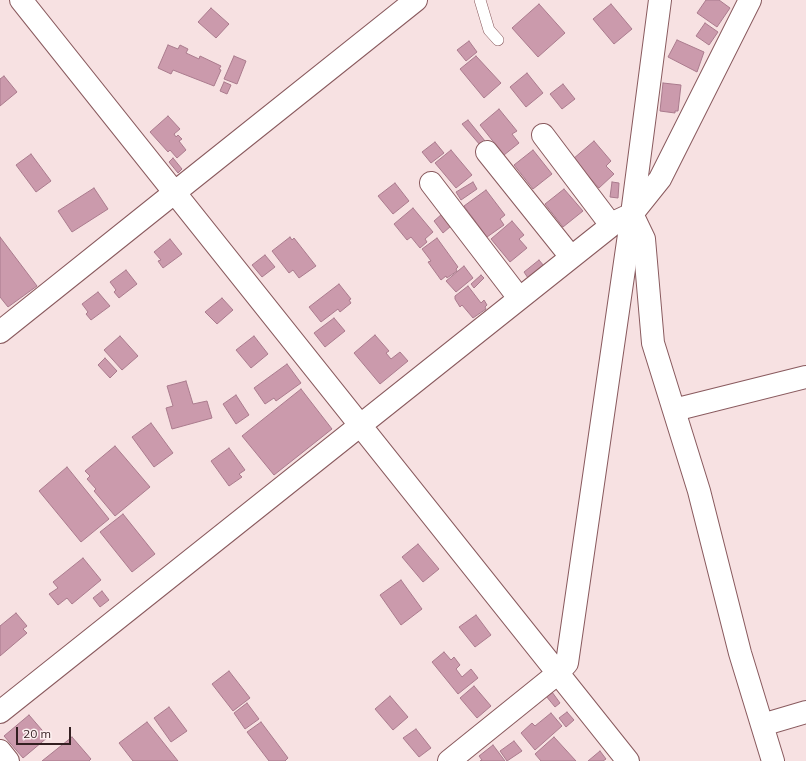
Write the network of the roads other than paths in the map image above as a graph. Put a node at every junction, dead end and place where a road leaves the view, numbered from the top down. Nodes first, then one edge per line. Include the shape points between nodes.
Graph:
1 (21, 0) edge
2 (416, 0) edge
3 (480, 0) edge
4 (660, 0) edge
5 (750, 0) edge
6 (498, 40) dead end
7 (543, 135) dead end
8 (487, 152) dead end
9 (431, 184) dead end
10 (174, 193) junction
11 (632, 214) junction
12 (611, 225) junction
13 (571, 257) junction
14 (519, 298) junction
15 (0, 332) edge
16 (806, 377) edge
17 (674, 410) junction
18 (360, 425) junction
19 (557, 674) junction
20 (0, 712) edge
21 (806, 712) edge
22 (762, 725) junction
23 (0, 751) edge
24 (8, 761) edge
25 (449, 761) edge
26 (628, 761) edge
27 (773, 761) edge

1 - 10 street
2 - 10 street
3 - 6 lane via 489,30
4 - 11 street
5 - 11 street via 660,179
7 - 12 street
8 - 13 street
9 - 14 street
10 - 15 street
10 - 18 street
11 - 12 street
11 - 17 street via 644,239 653,343
11 - 19 street via 567,662
12 - 13 street
13 - 14 street
14 - 18 street
16 - 17 street
17 - 22 street
18 - 19 street
18 - 20 street
19 - 25 street
19 - 26 street
21 - 22 street
22 - 27 street
23 - 24 street

